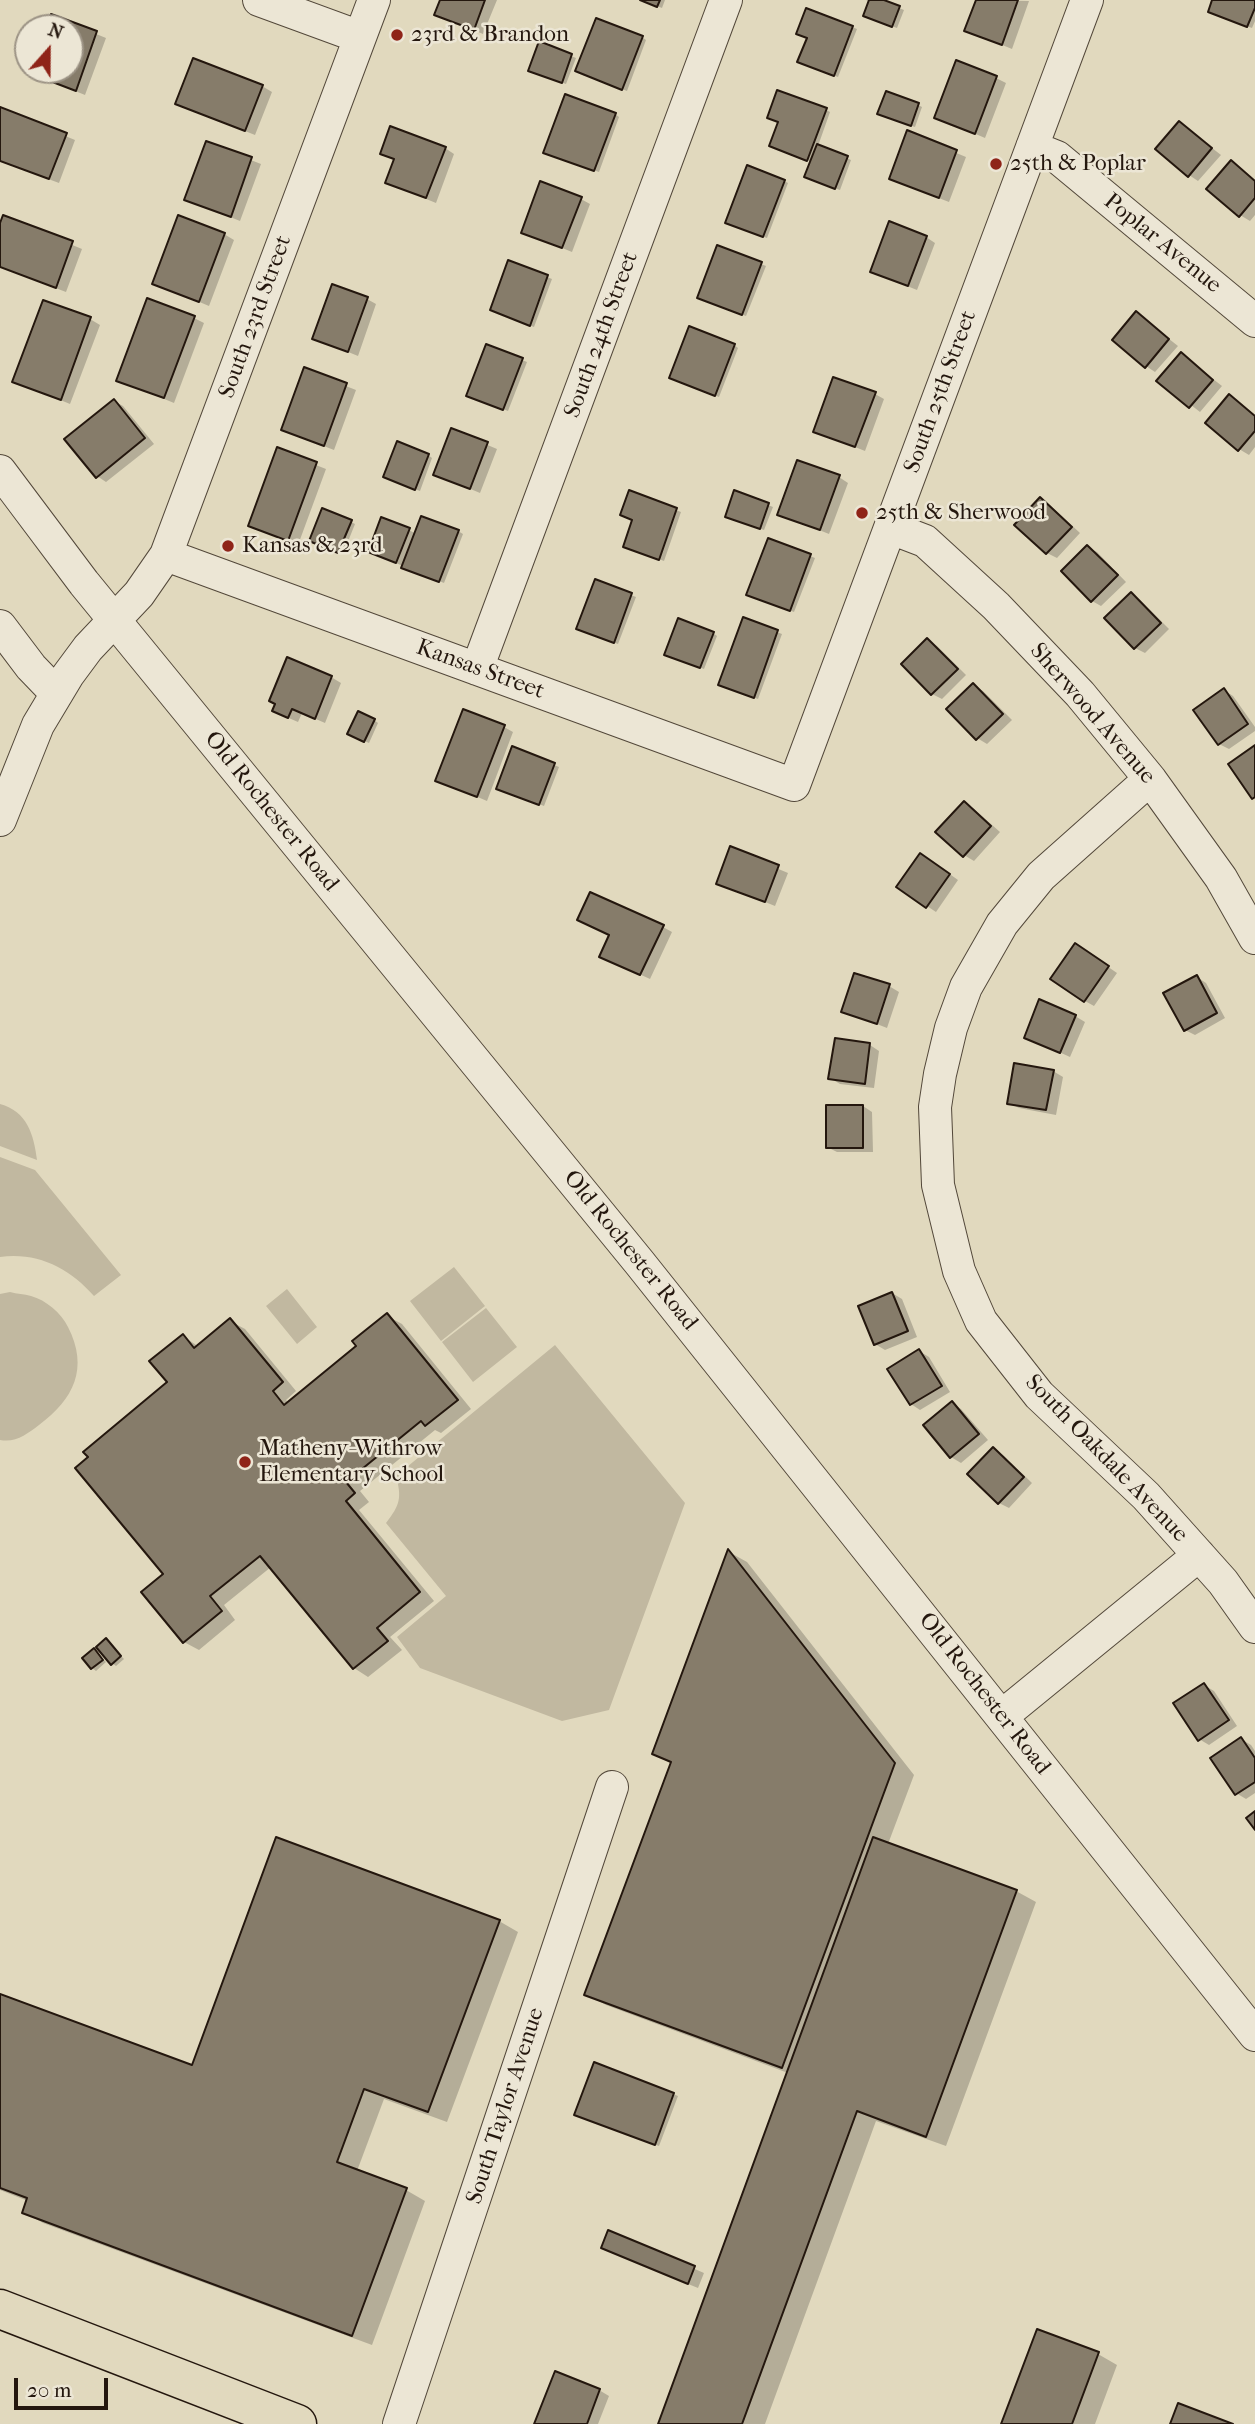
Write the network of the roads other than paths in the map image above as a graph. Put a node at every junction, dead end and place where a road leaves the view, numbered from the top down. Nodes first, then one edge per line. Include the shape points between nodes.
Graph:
1 (259, 0) edge
2 (374, 0) edge
3 (726, 0) edge
4 (1087, 0) edge
5 (360, 37) junction
6 (1032, 147) junction
7 (1255, 321) edge
8 (0, 471) edge
9 (891, 528) junction
10 (166, 555) junction
11 (114, 620) junction
12 (0, 626) edge
13 (477, 669) junction
14 (56, 694) junction
15 (1150, 779) junction
16 (794, 785) joint
17 (6, 788) edge
18 (0, 820) edge
19 (1255, 938) edge
20 (1199, 1555) junction
21 (1255, 1627) edge
22 (1003, 1716) junction
23 (612, 1787) dead end
24 (1255, 2035) edge
25 (0, 2309) edge
26 (297, 2424) edge
27 (399, 2424) edge

1 - 5 street
2 - 5 street, South 23rd Street
3 - 13 street, South 24th Street
4 - 6 street, South 25th Street
5 - 10 street, South 23rd Street
6 - 7 street, Poplar Avenue via 1057,157
6 - 9 street, South 25th Street
8 - 11 street, Old Rochester Road
9 - 15 street, Sherwood Avenue via 925,541 996,606 1080,694
9 - 16 street, South 25th Street
10 - 11 street, South 23rd Street
10 - 13 street, Kansas Street
11 - 14 street, South 23rd Street
11 - 22 street, Old Rochester Road
12 - 14 street
13 - 16 street, Kansas Street
14 - 17 street, South 23rd Street
15 - 19 street, Sherwood Avenue via 1221,878
15 - 20 street, South Oakdale Avenue via 1041,876 1002,924 966,987 948,1039 935,1107 937,1185 959,1271 981,1321 1039,1395 1146,1496
17 - 18 street, South 23rd Street
20 - 21 street, South Oakdale Avenue
20 - 22 street
22 - 24 street, Old Rochester Road
23 - 27 street, South Taylor Avenue
25 - 26 main road

